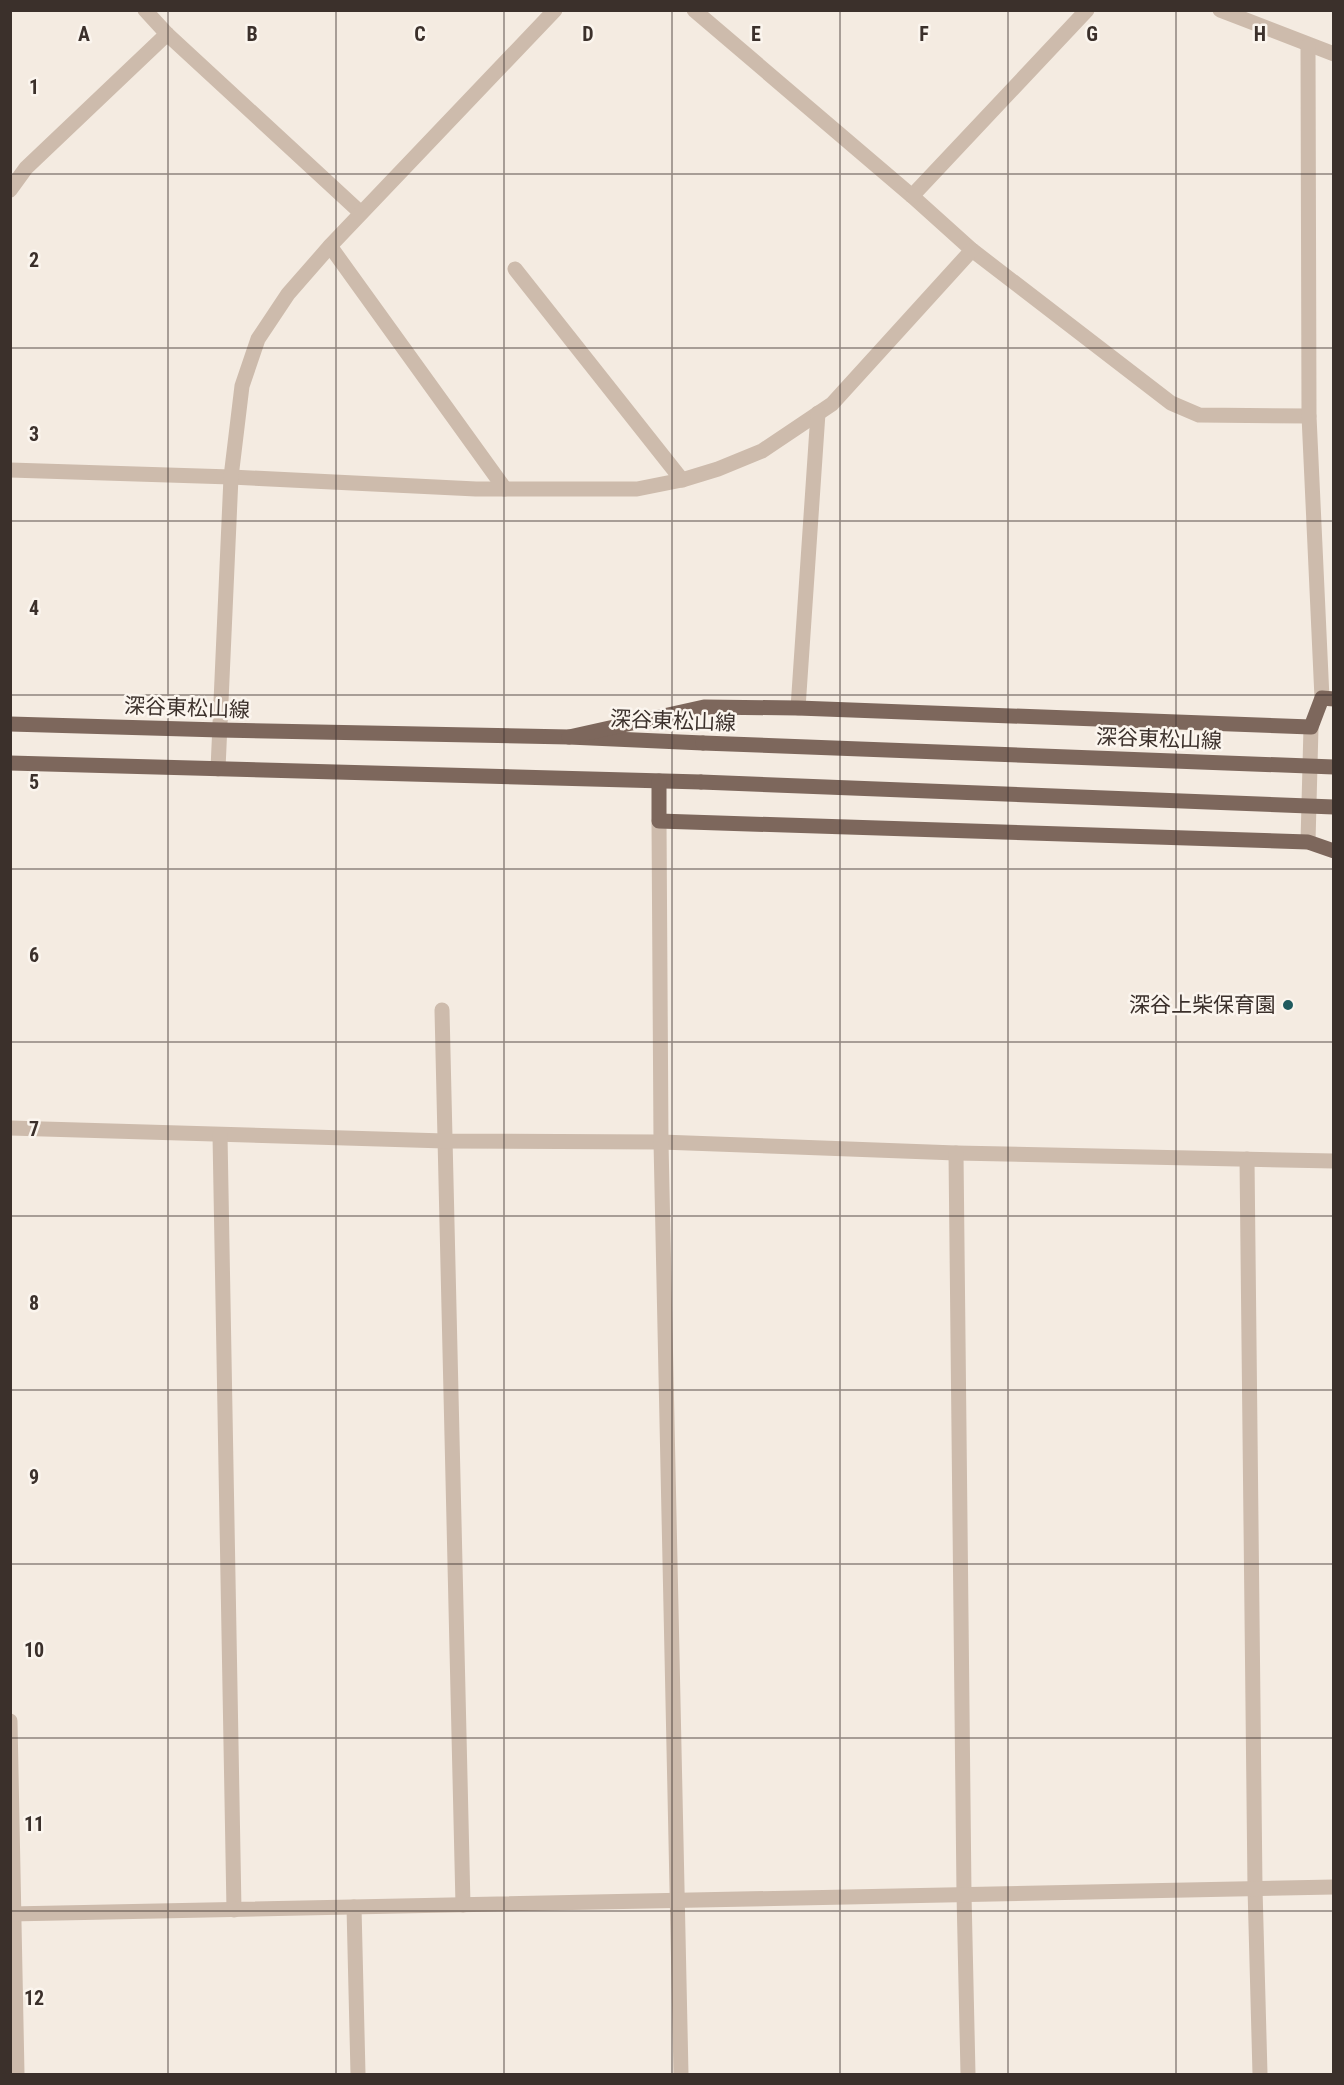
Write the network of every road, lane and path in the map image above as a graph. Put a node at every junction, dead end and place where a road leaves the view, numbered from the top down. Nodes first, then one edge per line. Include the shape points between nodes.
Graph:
1 (146, 10) edge
2 (555, 10) edge
3 (694, 10) edge
4 (1087, 10) edge
5 (1220, 10) edge
6 (167, 34) junction
7 (1308, 46) junction
8 (1334, 54) edge
9 (10, 189) edge
10 (912, 196) junction
11 (361, 213) junction
12 (330, 246) junction
13 (972, 250) junction
14 (515, 269) dead end
15 (818, 414) junction
16 (1310, 416) junction
17 (10, 470) edge
18 (231, 477) junction
19 (682, 480) junction
20 (505, 489) junction
21 (1328, 699) edge
22 (798, 708) junction
23 (10, 724) edge
24 (1311, 727) junction
25 (220, 730) junction
26 (569, 737) junction
27 (10, 763) edge
28 (1334, 766) edge
29 (218, 769) junction
30 (659, 781) junction
31 (1334, 807) edge
32 (659, 821) junction
33 (1308, 842) junction
34 (1334, 851) edge
35 (442, 1010) dead end
36 (10, 1128) edge
37 (220, 1135) junction
38 (445, 1141) junction
39 (661, 1142) junction
40 (956, 1153) junction
41 (1247, 1159) junction
42 (1334, 1161) edge
43 (10, 1721) edge
44 (1334, 1887) edge
45 (1255, 1888) junction
46 (964, 1894) junction
47 (679, 1900) junction
48 (463, 1905) junction
49 (354, 1907) junction
50 (234, 1910) junction
51 (13, 1914) edge
52 (17, 2074) edge
53 (358, 2074) edge
54 (681, 2074) edge
55 (968, 2074) edge
56 (1260, 2074) edge

1 - 6 street
2 - 11 street
3 - 10 street
4 - 10 street
5 - 7 street
6 - 9 street via 26,168
6 - 11 street
7 - 8 street
7 - 16 street
10 - 13 street
11 - 12 street
12 - 18 street via 288,294 258,339 242,386
12 - 20 street
13 - 15 street via 832,404
13 - 16 street via 1171,403 1199,415
14 - 19 street
15 - 19 street via 762,452
15 - 22 street
16 - 21 street
17 - 18 street
18 - 20 street
18 - 25 street
19 - 20 street via 637,489
21 - 24 main road
22 - 24 main road
22 - 26 main road via 704,707
23 - 25 main road, 深谷東松山線
24 - 33 street
25 - 26 main road, 深谷東松山線
25 - 29 street
26 - 28 main road, 深谷東松山線, bridge
27 - 29 main road
29 - 30 main road
30 - 31 main road, bridge
30 - 32 main road
32 - 33 main road
32 - 39 street
33 - 34 main road
35 - 38 street
36 - 37 street
37 - 38 street
37 - 50 street
38 - 39 street
38 - 48 street
39 - 40 street
39 - 47 street
40 - 41 street
40 - 46 street
41 - 42 street
41 - 45 street
43 - 51 street
44 - 45 street
45 - 46 street
45 - 56 street
46 - 47 street
46 - 55 street
47 - 48 street
47 - 54 street
48 - 49 street
49 - 50 street
49 - 53 street
50 - 51 street
51 - 52 street

